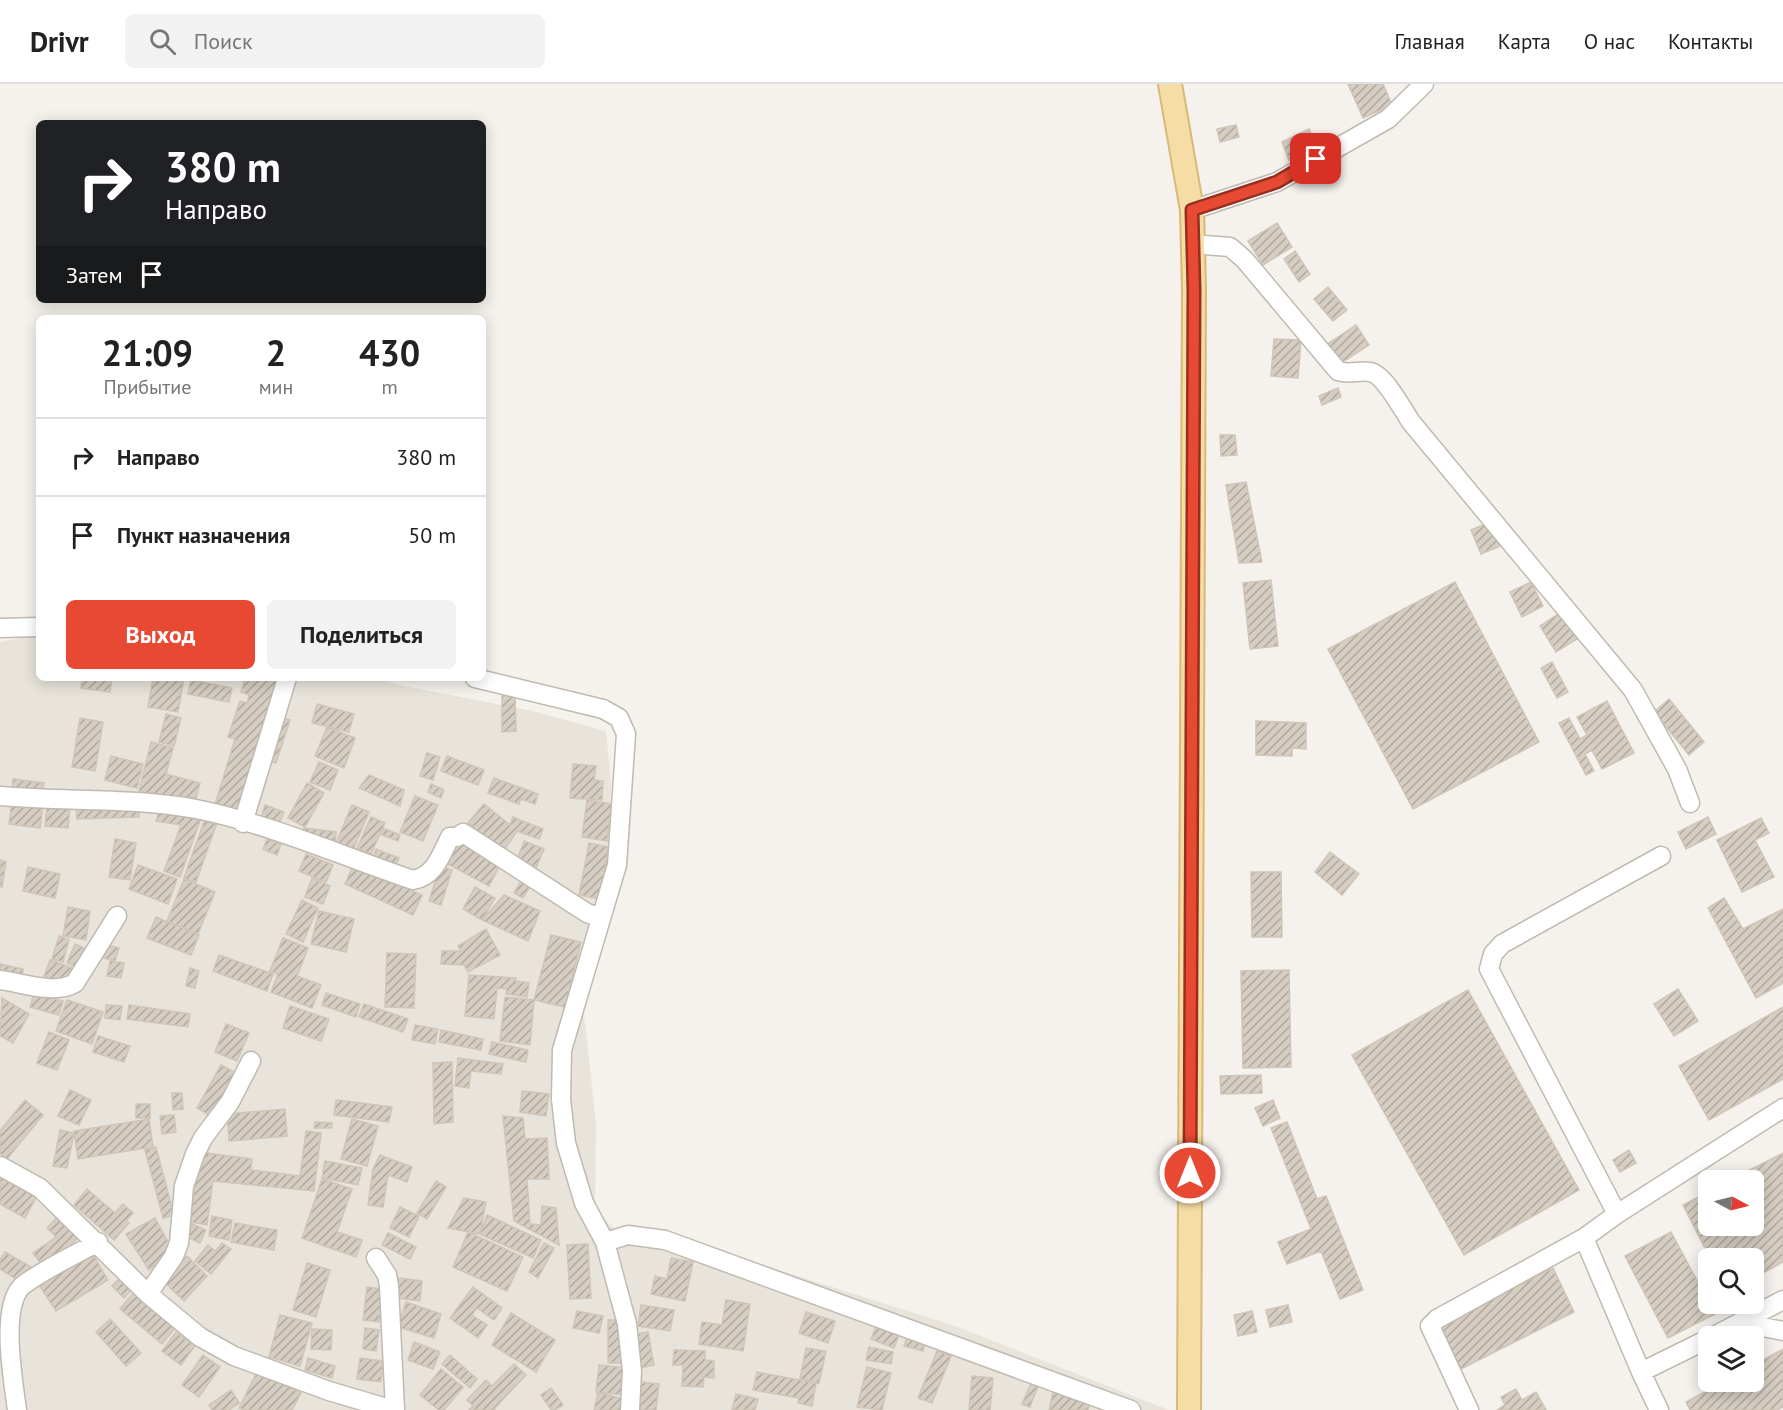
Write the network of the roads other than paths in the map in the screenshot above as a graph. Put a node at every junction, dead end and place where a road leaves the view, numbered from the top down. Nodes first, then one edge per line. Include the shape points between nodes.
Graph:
1 (1170, 84) edge
2 (1424, 84) edge
3 (1192, 210) junction
4 (1192, 244) junction
5 (36, 627) edge
6 (0, 628) edge
7 (287, 681) edge
8 (486, 681) edge
9 (0, 795) edge
10 (1690, 803) dead end
11 (243, 823) junction
12 (1661, 856) dead end
13 (117, 916) dead end
14 (601, 918) junction
15 (0, 980) edge
16 (251, 1061) dead end
17 (1783, 1108) edge
18 (0, 1166) edge
19 (1617, 1214) junction
20 (1584, 1238) junction
21 (98, 1242) junction
22 (605, 1242) junction
23 (376, 1258) dead end
24 (148, 1294) junction
25 (1783, 1300) edge
26 (1742, 1323) junction
27 (1736, 1326) edge
28 (1783, 1331) edge
29 (1698, 1344) edge
30 (1641, 1372) junction
31 (17, 1410) edge
32 (394, 1410) edge
33 (630, 1410) edge
34 (1131, 1410) edge
35 (1189, 1410) edge
36 (1469, 1410) edge
37 (1659, 1410) edge

1 - 3 main road
2 - 3 street via 1388,119 1277,182
3 - 4 main road
4 - 10 street via 1230,247 1237,253 1338,371 1371,372 1381,377 1411,422 1633,690 1677,769
4 - 35 main road
5 - 6 street
7 - 11 street
8 - 14 street via 603,709 624,725 617,865
9 - 11 street via 163,805
11 - 14 street via 413,880 422,879 433,870 450,837 463,833 587,913
12 - 19 street via 1502,944 1493,954 1489,969
13 - 15 street via 75,983 67,988
14 - 22 street via 562,1050 561,1099 566,1143 584,1203
16 - 24 street via 230,1102 195,1154 184,1186 179,1243
17 - 19 street
18 - 21 street via 40,1188
19 - 20 street
20 - 30 street
20 - 36 street via 1430,1326
21 - 24 street
21 - 31 street via 21,1287 12,1298 6,1335
22 - 33 street via 627,1324 632,1371
22 - 34 street via 628,1235 664,1240
23 - 32 street via 389,1286
24 - 32 street via 200,1337 234,1356
25 - 26 street
26 - 27 street
26 - 28 street
29 - 30 street
30 - 37 street

